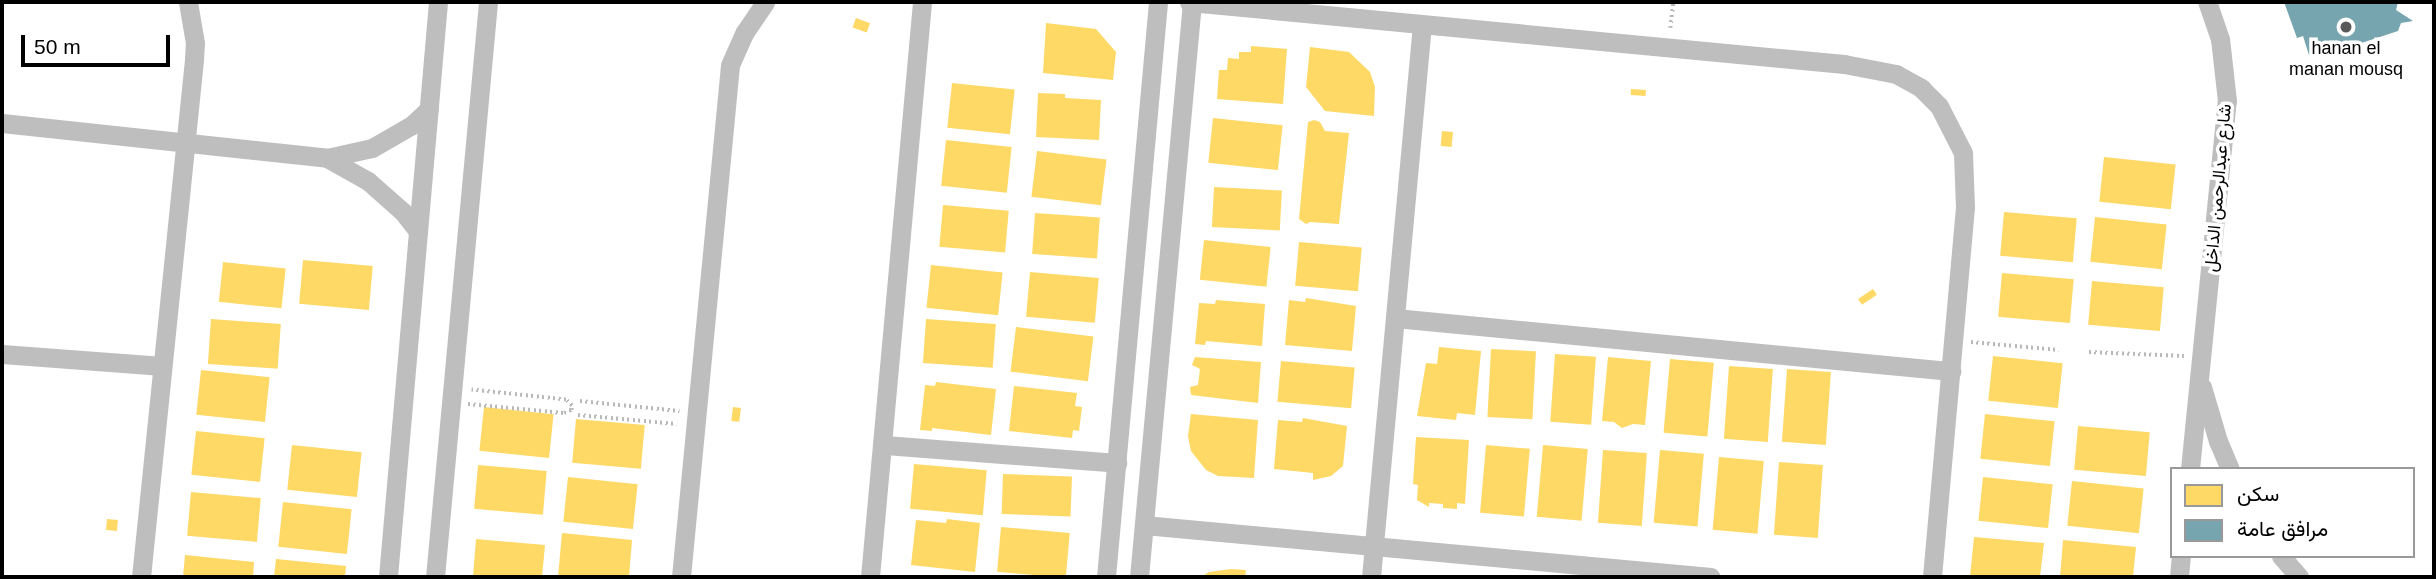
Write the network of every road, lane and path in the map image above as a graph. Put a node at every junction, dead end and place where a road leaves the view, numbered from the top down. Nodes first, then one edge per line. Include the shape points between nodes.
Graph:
1 (188, 2) edge
2 (438, 2) edge
3 (488, 2) edge
4 (765, 2) edge
5 (922, 2) edge
6 (1158, 2) edge
7 (1191, 2) edge
8 (1672, 2) edge
9 (2207, 2) edge
10 (1422, 24) junction
11 (1669, 47) junction
12 (429, 109) junction
13 (2, 123) edge
14 (185, 141) junction
15 (327, 158) junction
16 (418, 231) junction
17 (1395, 318) junction
18 (1952, 340) junction
19 (2059, 350) dead end
20 (2089, 352) dead end
21 (2, 354) edge
22 (160, 366) junction
23 (2200, 366) junction
24 (1951, 370) junction
25 (452, 395) junction
26 (580, 401) dead end
27 (578, 415) dead end
28 (696, 419) junction
29 (884, 445) junction
30 (1117, 463) junction
31 (2190, 467) edge
32 (2229, 467) edge
33 (1144, 525) junction
34 (1374, 547) junction
35 (2181, 558) edge
36 (2283, 558) edge
37 (141, 577) edge
38 (388, 577) edge
39 (435, 577) edge
40 (681, 577) edge
41 (870, 577) edge
42 (1106, 577) edge
43 (1139, 577) edge
44 (1371, 577) edge
45 (1711, 577) edge
46 (1932, 577) edge
47 (2179, 577) edge
48 (2299, 577) edge

1 - 14 street via 195,43
2 - 12 street
3 - 25 street
4 - 28 street via 730,65
5 - 29 street
6 - 30 street
7 - 10 street
7 - 33 street
8 - 11 path
9 - 23 street, شارع عبدالرحمن الداخل via 2220,39 2227,101
10 - 11 street
10 - 17 street
11 - 18 street via 1844,64 1896,74 1921,88 1939,106 1963,153 1965,207
12 - 15 street via 412,125 372,148
12 - 16 street
13 - 14 street
14 - 15 street
14 - 22 street
15 - 16 street via 368,181
16 - 38 street
17 - 24 street
17 - 34 street
18 - 19 path
18 - 24 street
20 - 23 path
21 - 22 street
22 - 37 street
23 - 31 street, شارع عبدالرحمن الداخل
23 - 32 street
24 - 46 street
25 - 25 path via 566,400 572,406 564,413
25 - 39 street
26 - 28 path
27 - 28 path
28 - 40 street
29 - 30 street
29 - 41 street
30 - 42 street
33 - 34 street
33 - 43 street
34 - 44 street
34 - 45 street
35 - 47 street
36 - 48 street

